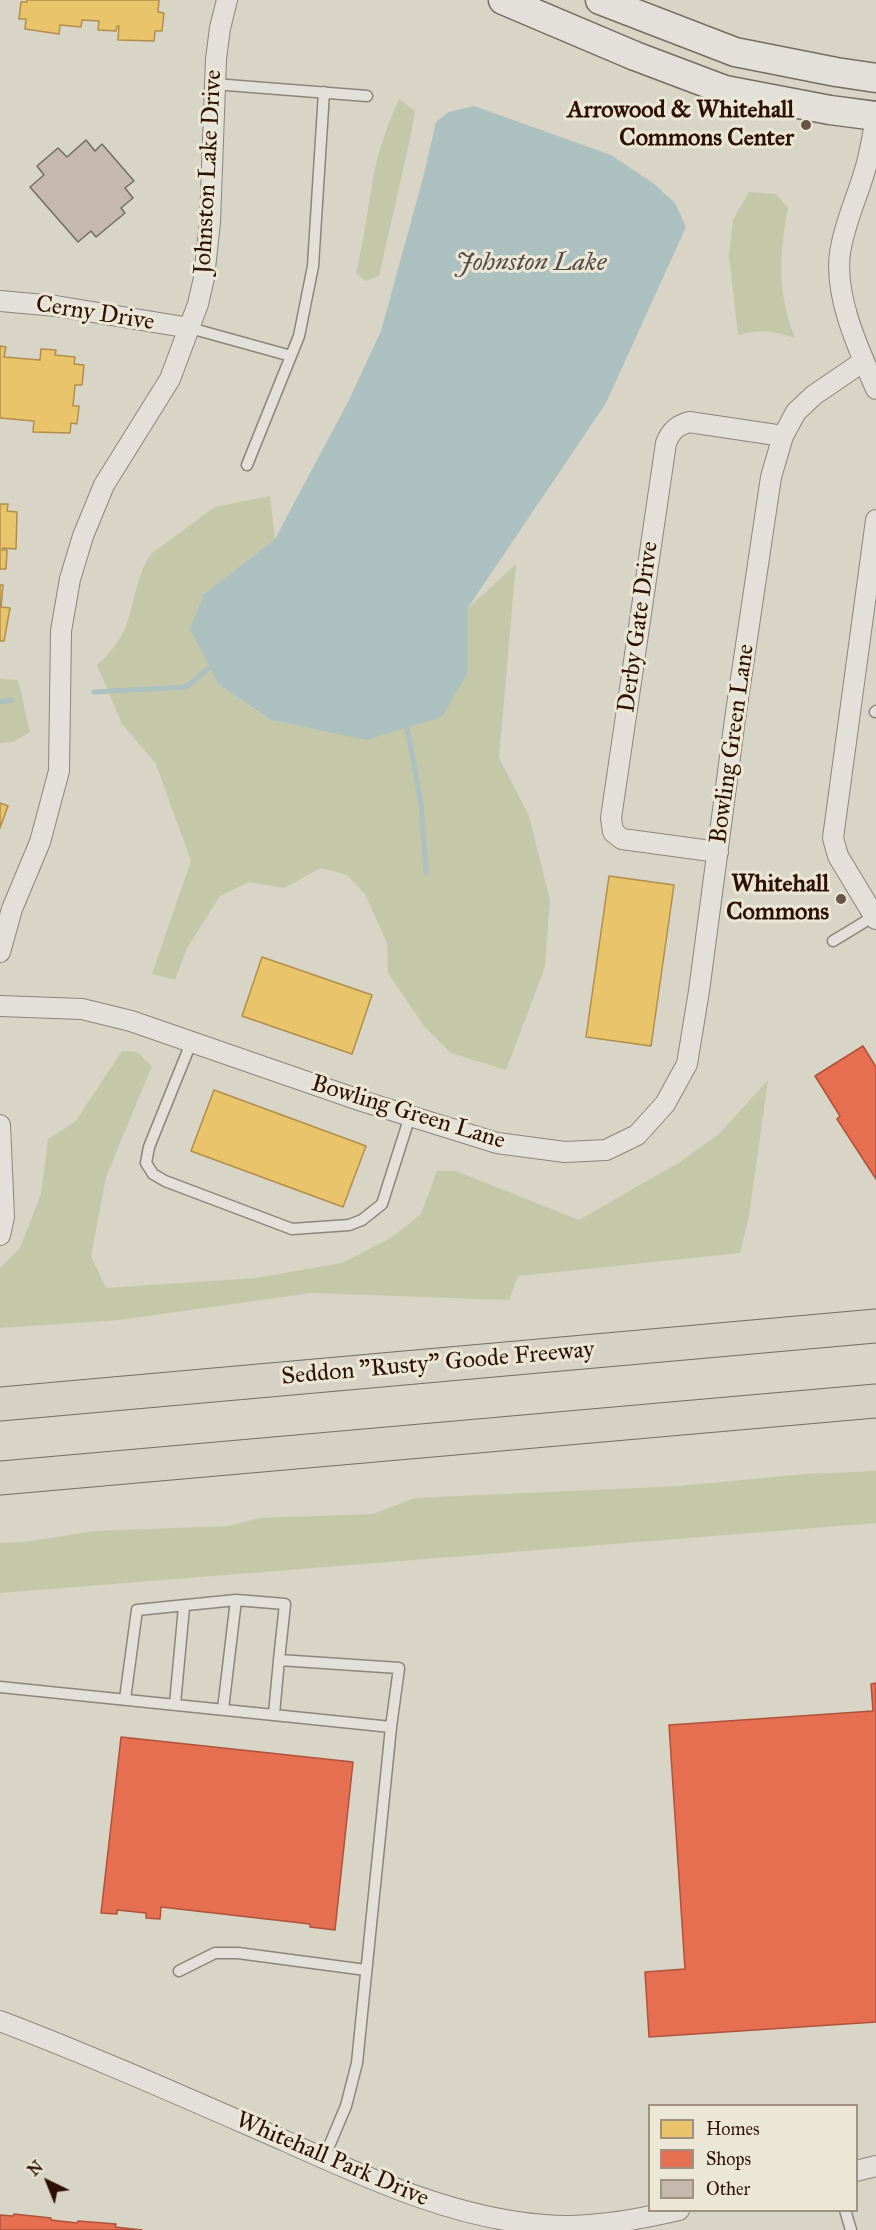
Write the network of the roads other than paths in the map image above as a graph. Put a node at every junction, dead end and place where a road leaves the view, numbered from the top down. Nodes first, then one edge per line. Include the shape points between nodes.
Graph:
1 (227, 0) edge
2 (503, 0) edge
3 (600, 0) edge
4 (876, 78) edge
5 (214, 84) junction
6 (324, 93) junction
7 (367, 96) dead end
8 (876, 116) edge
9 (876, 120) edge
10 (0, 301) edge
11 (190, 328) junction
12 (291, 356) junction
13 (864, 361) junction
14 (876, 389) edge
15 (783, 436) junction
16 (247, 465) dead end
17 (876, 520) edge
18 (871, 588) edge
19 (718, 852) junction
20 (875, 917) edge
21 (833, 941) dead end
22 (0, 952) edge
23 (0, 1005) edge
24 (191, 1043) junction
25 (410, 1116) junction
26 (0, 1125) edge
27 (0, 1235) edge
28 (876, 1326) edge
29 (876, 1401) edge
30 (0, 1404) edge
31 (0, 1478) edge
32 (236, 1600) junction
33 (184, 1606) junction
34 (279, 1660) junction
35 (0, 1687) edge
36 (125, 1699) junction
37 (175, 1704) junction
38 (223, 1709) junction
39 (274, 1714) junction
40 (391, 1726) junction
41 (366, 1970) junction
42 (179, 1971) dead end
43 (0, 2021) edge
44 (324, 2158) junction
45 (876, 2166) edge
46 (858, 2170) edge
47 (674, 2212) edge
48 (845, 2212) edge
49 (851, 2230) edge

1 - 5 street, Johnston Lake Drive
2 - 8 main road via 635,57 725,90
3 - 4 main road via 735,52
5 - 6 lane
5 - 11 street, Johnston Lake Drive via 208,253
6 - 7 lane
6 - 12 lane via 313,266 299,336
9 - 13 street via 840,255 842,296
10 - 11 street, Cerny Drive
11 - 12 lane
11 - 22 street, Johnston Lake Drive via 170,379 104,485 83,536 61,630 60,771 40,842 12,909
12 - 16 lane
13 - 14 street
13 - 15 street, Bowling Green Lane via 796,412
15 - 19 street, Bowling Green Lane via 771,477
15 - 19 street, Derby Gate Drive via 689,422 671,432 666,443 611,818 614,832 622,839
17 - 18 street
18 - 20 street via 833,838 838,856
19 - 25 street, Bowling Green Lane via 687,1064 665,1104 638,1135 606,1150 565,1152 497,1143
20 - 21 lane
23 - 24 street, Bowling Green Lane via 82,1010 131,1021
24 - 25 street, Bowling Green Lane
24 - 25 lane via 146,1163 153,1174 165,1181 292,1229 348,1224 371,1214 382,1204
26 - 27 street via 4,1217
28 - 30 highway, Seddon "Rusty" Goode Freeway
29 - 31 highway
32 - 33 lane
32 - 34 lane via 285,1604
32 - 38 lane
33 - 36 lane via 137,1610
33 - 37 lane
34 - 39 lane
34 - 40 lane via 399,1668
35 - 36 lane
36 - 37 lane
37 - 38 lane
38 - 39 lane
39 - 40 lane
40 - 41 lane
41 - 42 lane via 215,1953
41 - 44 lane via 357,2063 346,2106
43 - 44 street, Whitehall Park Drive
44 - 47 street, Whitehall Park Drive via 443,2206 511,2222 578,2226
45 - 46 street
48 - 49 lane

